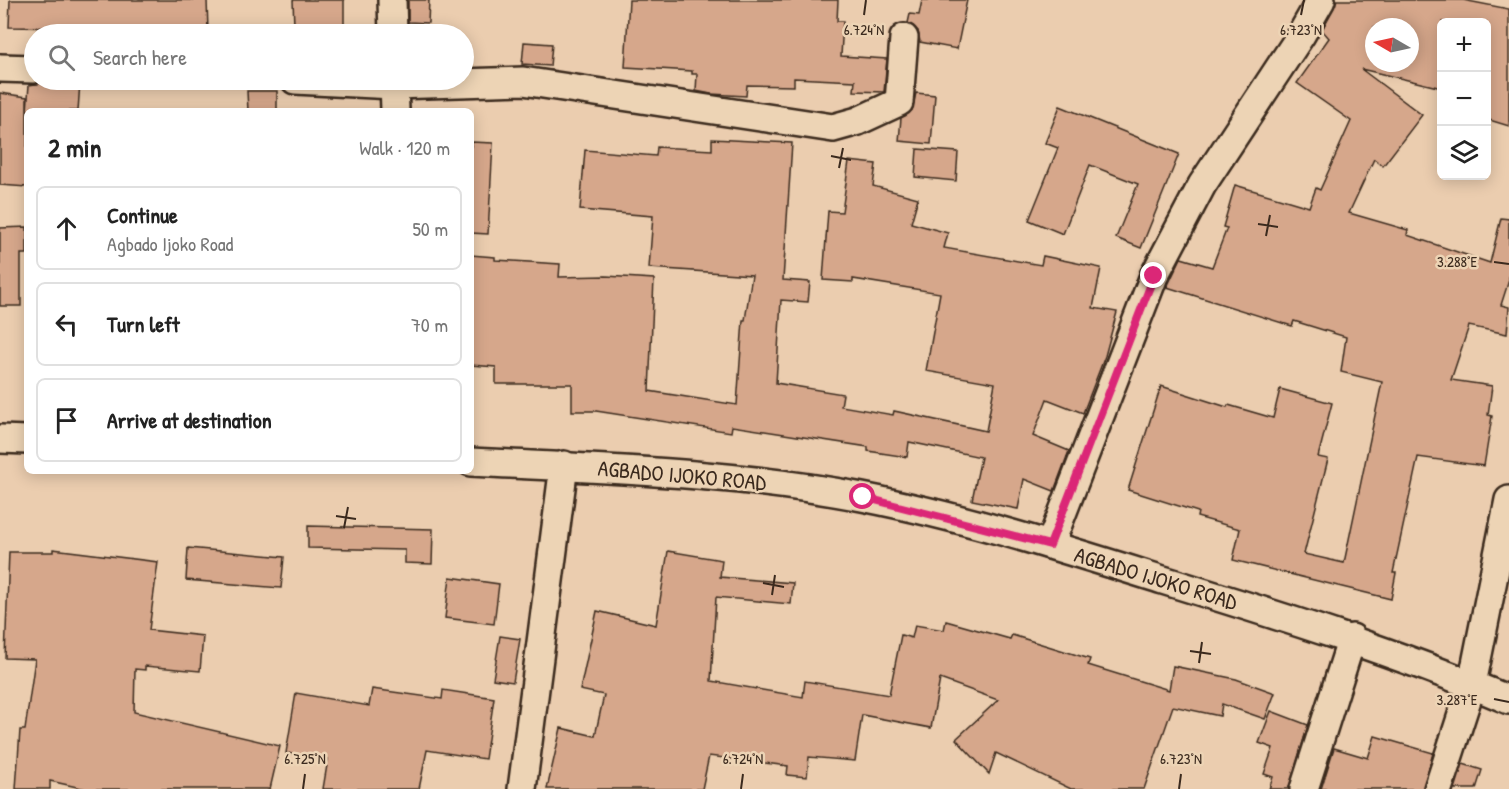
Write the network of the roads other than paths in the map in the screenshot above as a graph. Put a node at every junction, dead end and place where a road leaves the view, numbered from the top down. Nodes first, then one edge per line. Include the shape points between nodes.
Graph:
1 (392, 0) edge
2 (1321, 0) edge
3 (393, 24) edge
4 (904, 38) dead end
5 (0, 68) edge
6 (24, 69) edge
7 (474, 85) edge
8 (378, 90) edge
9 (417, 90) edge
10 (394, 92) edge
11 (0, 439) edge
12 (24, 440) edge
13 (474, 462) edge
14 (564, 465) junction
15 (1509, 500) edge
16 (1050, 545) junction
17 (1352, 638) junction
18 (1472, 684) junction
19 (1509, 700) edge
20 (522, 789) edge
21 (1304, 789) edge
22 (1438, 789) edge

1 - 3 street
2 - 16 street via 1202,185 1154,276
4 - 7 street via 899,102 833,128 523,81
5 - 6 street
8 - 10 street
9 - 10 street
11 - 12 street
13 - 14 street, AGBADO IJOKO ROAD
14 - 16 street, AGBADO IJOKO ROAD via 684,472 863,497
14 - 20 street
15 - 18 street
16 - 17 street, AGBADO IJOKO ROAD
17 - 18 street, AGBADO IJOKO ROAD
17 - 21 street
18 - 19 street, AGBADO IJOKO ROAD
18 - 22 street

